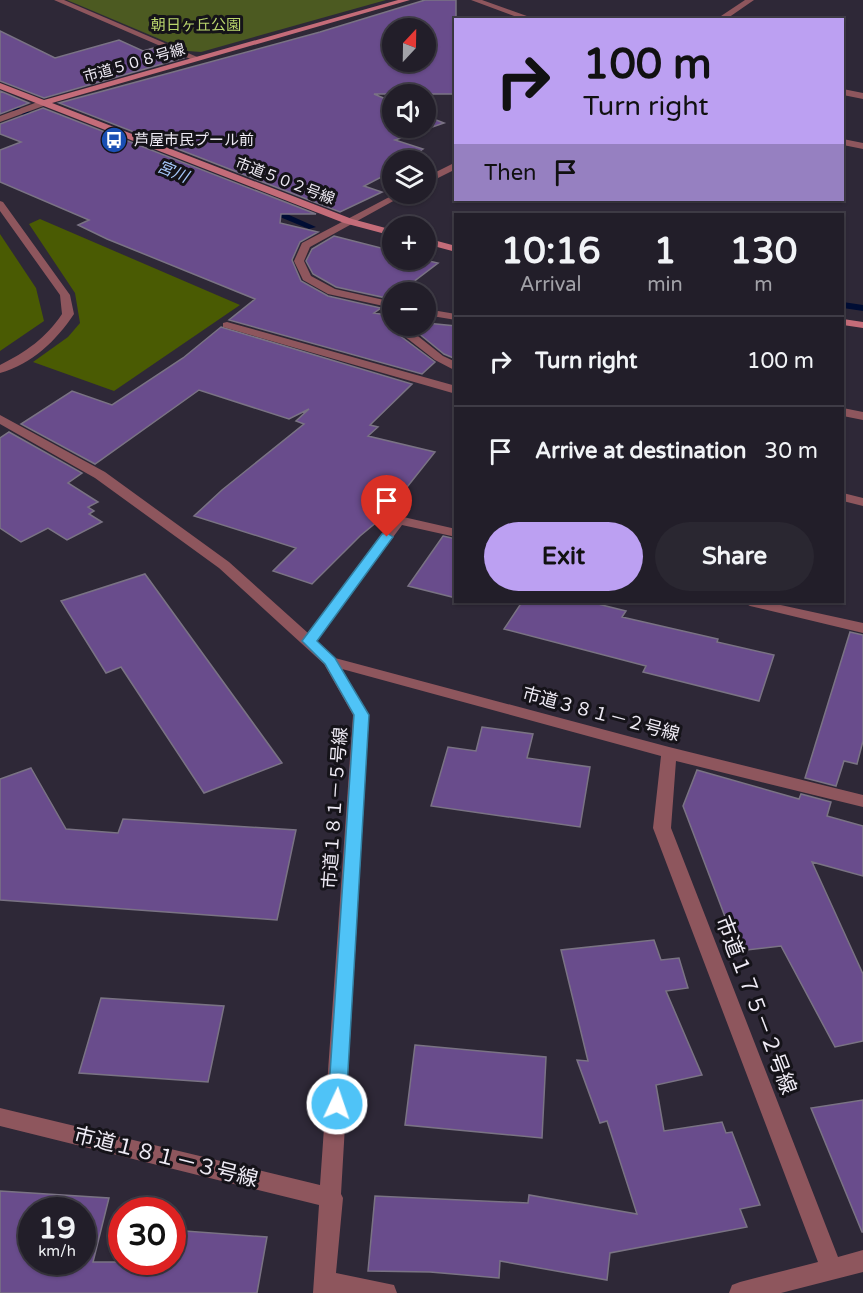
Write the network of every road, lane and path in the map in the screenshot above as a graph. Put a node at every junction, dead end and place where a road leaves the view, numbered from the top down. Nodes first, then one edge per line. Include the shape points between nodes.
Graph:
1 (58, 0) edge
2 (406, 0) edge
3 (475, 0) edge
4 (750, 0) edge
5 (528, 18) edge
6 (722, 18) edge
7 (198, 59) junction
8 (0, 86) edge
9 (844, 92) edge
10 (863, 96) edge
11 (38, 105) junction
12 (4, 117) edge
13 (844, 142) edge
14 (863, 146) edge
15 (454, 166) edge
16 (436, 176) edge
17 (0, 204) edge
18 (382, 204) edge
19 (348, 221) junction
20 (382, 230) edge
21 (436, 244) edge
22 (454, 248) edge
23 (382, 302) edge
24 (436, 314) edge
25 (454, 317) edge
26 (844, 322) edge
27 (227, 325) dead end
28 (863, 325) edge
29 (411, 336) edge
30 (454, 366) edge
31 (0, 369) edge
32 (454, 389) edge
33 (844, 412) edge
34 (863, 416) edge
35 (0, 419) edge
36 (844, 497) edge
37 (863, 502) edge
38 (454, 533) edge
39 (754, 603) edge
40 (863, 628) edge
41 (309, 641) junction
42 (330, 661) junction
43 (669, 753) junction
44 (863, 801) edge
45 (0, 1117) edge
46 (332, 1198) junction
47 (863, 1261) edge
48 (832, 1270) junction
49 (324, 1287) edge
50 (386, 1293) edge
51 (740, 1293) edge

1 - 7 street
2 - 7 street, 市道５０８号線
3 - 5 street
4 - 6 street
7 - 11 street, 市道５０８号線
8 - 11 street, 市道５０２号線
9 - 10 street
11 - 12 street
11 - 19 street, 市道５０２号線
13 - 14 street
15 - 16 street
17 - 31 street via 65,295 68,314 55,336 25,358
18 - 19 street
19 - 20 street, 市道５０２号線
19 - 23 street via 306,245 299,261 307,278 332,291
21 - 22 street
24 - 25 street
26 - 28 street
27 - 32 street
29 - 30 street
33 - 34 street
35 - 41 street, 市道１８１－５号線 via 100,475 224,565
36 - 37 street
38 - 41 street via 399,520
39 - 40 street
41 - 42 street, 市道１８１－５号線
42 - 43 street, 市道３８１－２号線
42 - 46 street, 市道１８１－５号線 via 361,715
43 - 44 street, 市道３８１－２号線
43 - 48 street, 市道１７５－２号線 via 662,828
45 - 46 street, 市道１８１－３号線
46 - 49 street, 市道１８１－５号線
47 - 48 street
48 - 51 street
49 - 50 street

